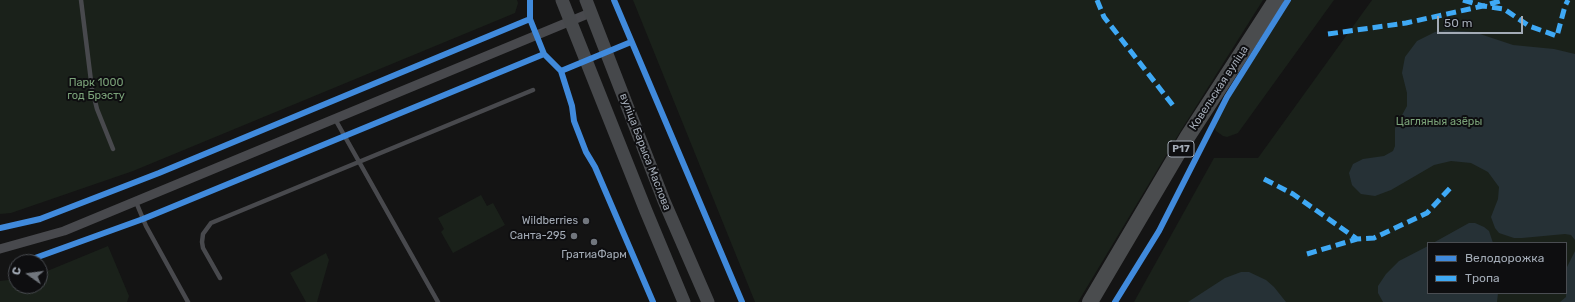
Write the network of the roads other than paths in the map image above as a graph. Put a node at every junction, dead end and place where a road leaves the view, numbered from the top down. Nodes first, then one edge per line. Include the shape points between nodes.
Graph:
1 (81, 0) edge
2 (562, 0) edge
3 (586, 0) edge
4 (1276, 0) edge
5 (590, 13) junction
6 (570, 22) junction
7 (533, 90) dead end
8 (335, 118) junction
9 (113, 149) dead end
10 (358, 161) junction
11 (136, 202) junction
12 (0, 249) edge
13 (220, 278) dead end
14 (188, 302) edge
15 (438, 302) edge
16 (684, 302) edge
17 (708, 302) edge
18 (1090, 302) edge

1 - 9 lane via 92,89
2 - 6 main road, вуліца Барыса Маслова
3 - 5 main road, вуліца Барыса Маслова
4 - 18 highway, Ковельская вуліца / Р17 via 1188,136
5 - 6 street
5 - 17 main road, вуліца Барыса Маслова via 664,202
6 - 8 street
6 - 16 main road, вуліца Барыса Маслова
7 - 10 lane
8 - 10 lane
8 - 11 street
10 - 13 lane via 211,223 203,234 202,242
10 - 15 lane
11 - 12 street via 47,237
11 - 14 lane via 146,226

